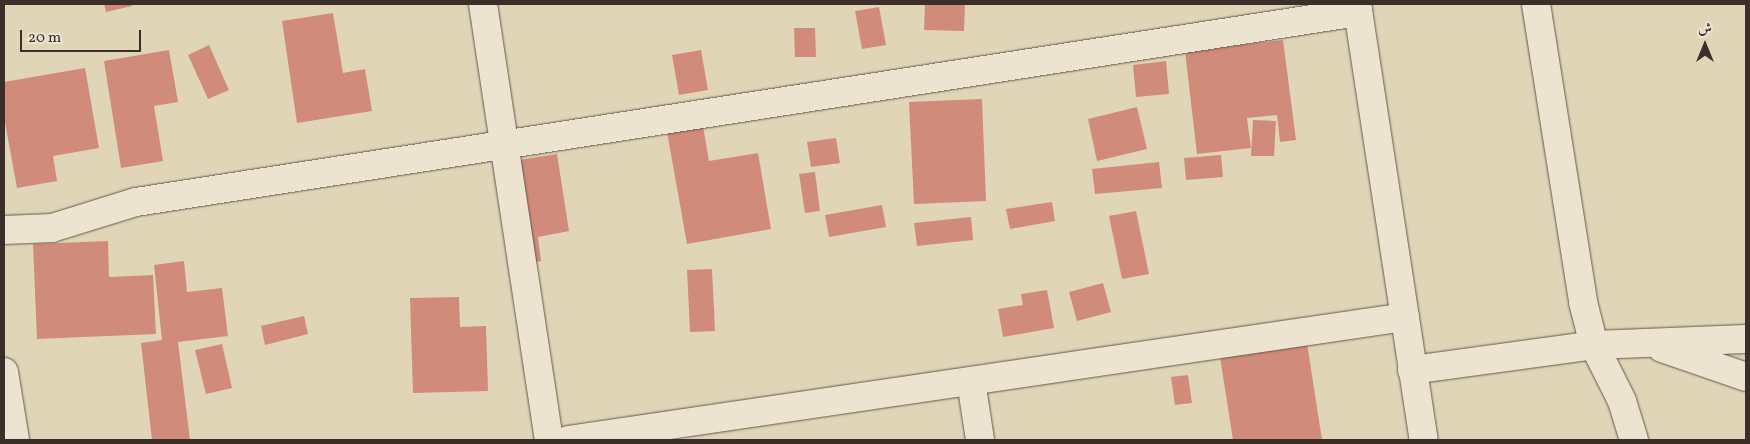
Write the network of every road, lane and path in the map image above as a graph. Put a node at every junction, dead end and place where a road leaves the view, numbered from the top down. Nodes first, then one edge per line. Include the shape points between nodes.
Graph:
1 (483, 4) edge
2 (1536, 4) edge
3 (1357, 8) edge
4 (503, 146) junction
5 (4, 230) edge
6 (1405, 317) junction
7 (1746, 339) edge
8 (1646, 342) junction
9 (1594, 344) junction
10 (1412, 370) junction
11 (4, 372) edge
12 (1746, 377) edge
13 (971, 381) junction
14 (15, 440) edge
15 (549, 440) edge
16 (568, 440) edge
17 (980, 440) edge
18 (1424, 440) edge
19 (1634, 440) edge

1 - 4 street
2 - 9 street via 1583,302
3 - 4 street
3 - 6 street
4 - 5 street via 136,202 52,228
4 - 15 street
6 - 10 street
6 - 13 street
7 - 8 street
8 - 9 street
8 - 12 street
9 - 10 street
9 - 19 street via 1622,401
10 - 18 street
11 - 14 street
13 - 16 street
13 - 17 street

